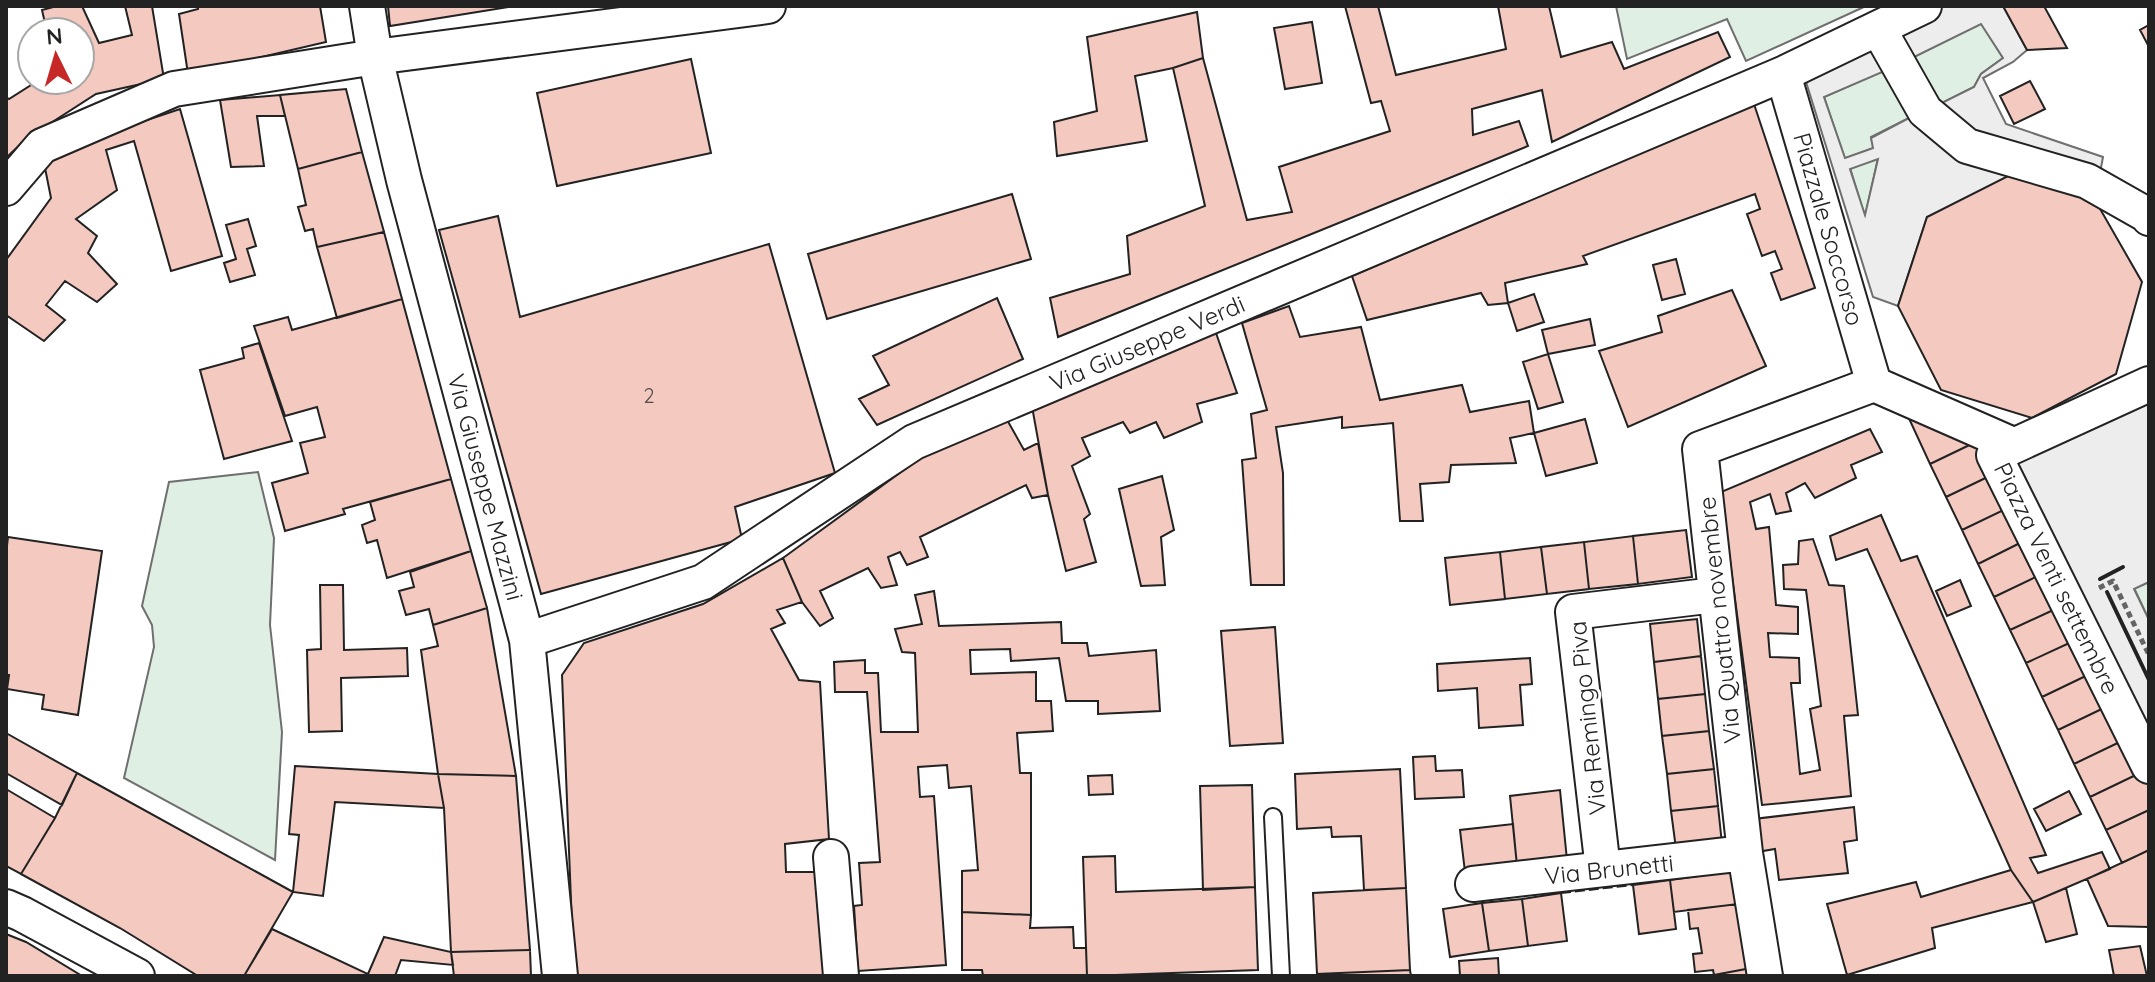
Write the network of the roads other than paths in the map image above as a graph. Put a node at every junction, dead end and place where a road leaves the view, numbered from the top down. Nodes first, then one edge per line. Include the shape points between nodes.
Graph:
1 (367, 6) edge
2 (768, 6) edge
3 (1924, 6) edge
4 (1878, 28) junction
5 (375, 57) junction
6 (1783, 74) junction
7 (6, 188) edge
8 (2148, 216) edge
9 (1874, 384) junction
10 (2149, 384) edge
11 (2013, 445) dead end
12 (1715, 595) junction
13 (527, 640) junction
14 (2149, 766) edge
15 (1273, 817) dead end
16 (1745, 853) junction
17 (831, 857) dead end
18 (1603, 869) junction
19 (1473, 884) dead end
20 (6, 907) edge
21 (137, 976) edge
22 (560, 976) edge
23 (841, 976) edge
24 (1281, 976) edge
25 (1765, 976) edge

1 - 5 street, Via Giuseppe Mazzini
2 - 5 street
3 - 4 street, Via Giuseppe Verdi
4 - 6 street, Via Giuseppe Verdi
4 - 8 street via 1925,111 1967,146 2087,181
5 - 7 street via 174,89 42,146
5 - 13 street, Via Giuseppe Mazzini
6 - 9 street, Piazzale Soccorso
6 - 13 street, Via Giuseppe Verdi via 914,442 703,582
9 - 11 street, Piazza Venti settembre
9 - 12 street, Via Quattro novembre via 1700,449
10 - 14 street, Piazza Venti settembre via 1994,455
12 - 16 street, Via Quattro novembre
12 - 18 street, Via Remingo Piva via 1573,612
13 - 22 street, Via Giuseppe Mazzini
15 - 24 lane
16 - 18 street, Via Brunetti
16 - 25 street, Via Quattro novembre
17 - 23 street
18 - 19 street, Via Brunetti
20 - 21 street

